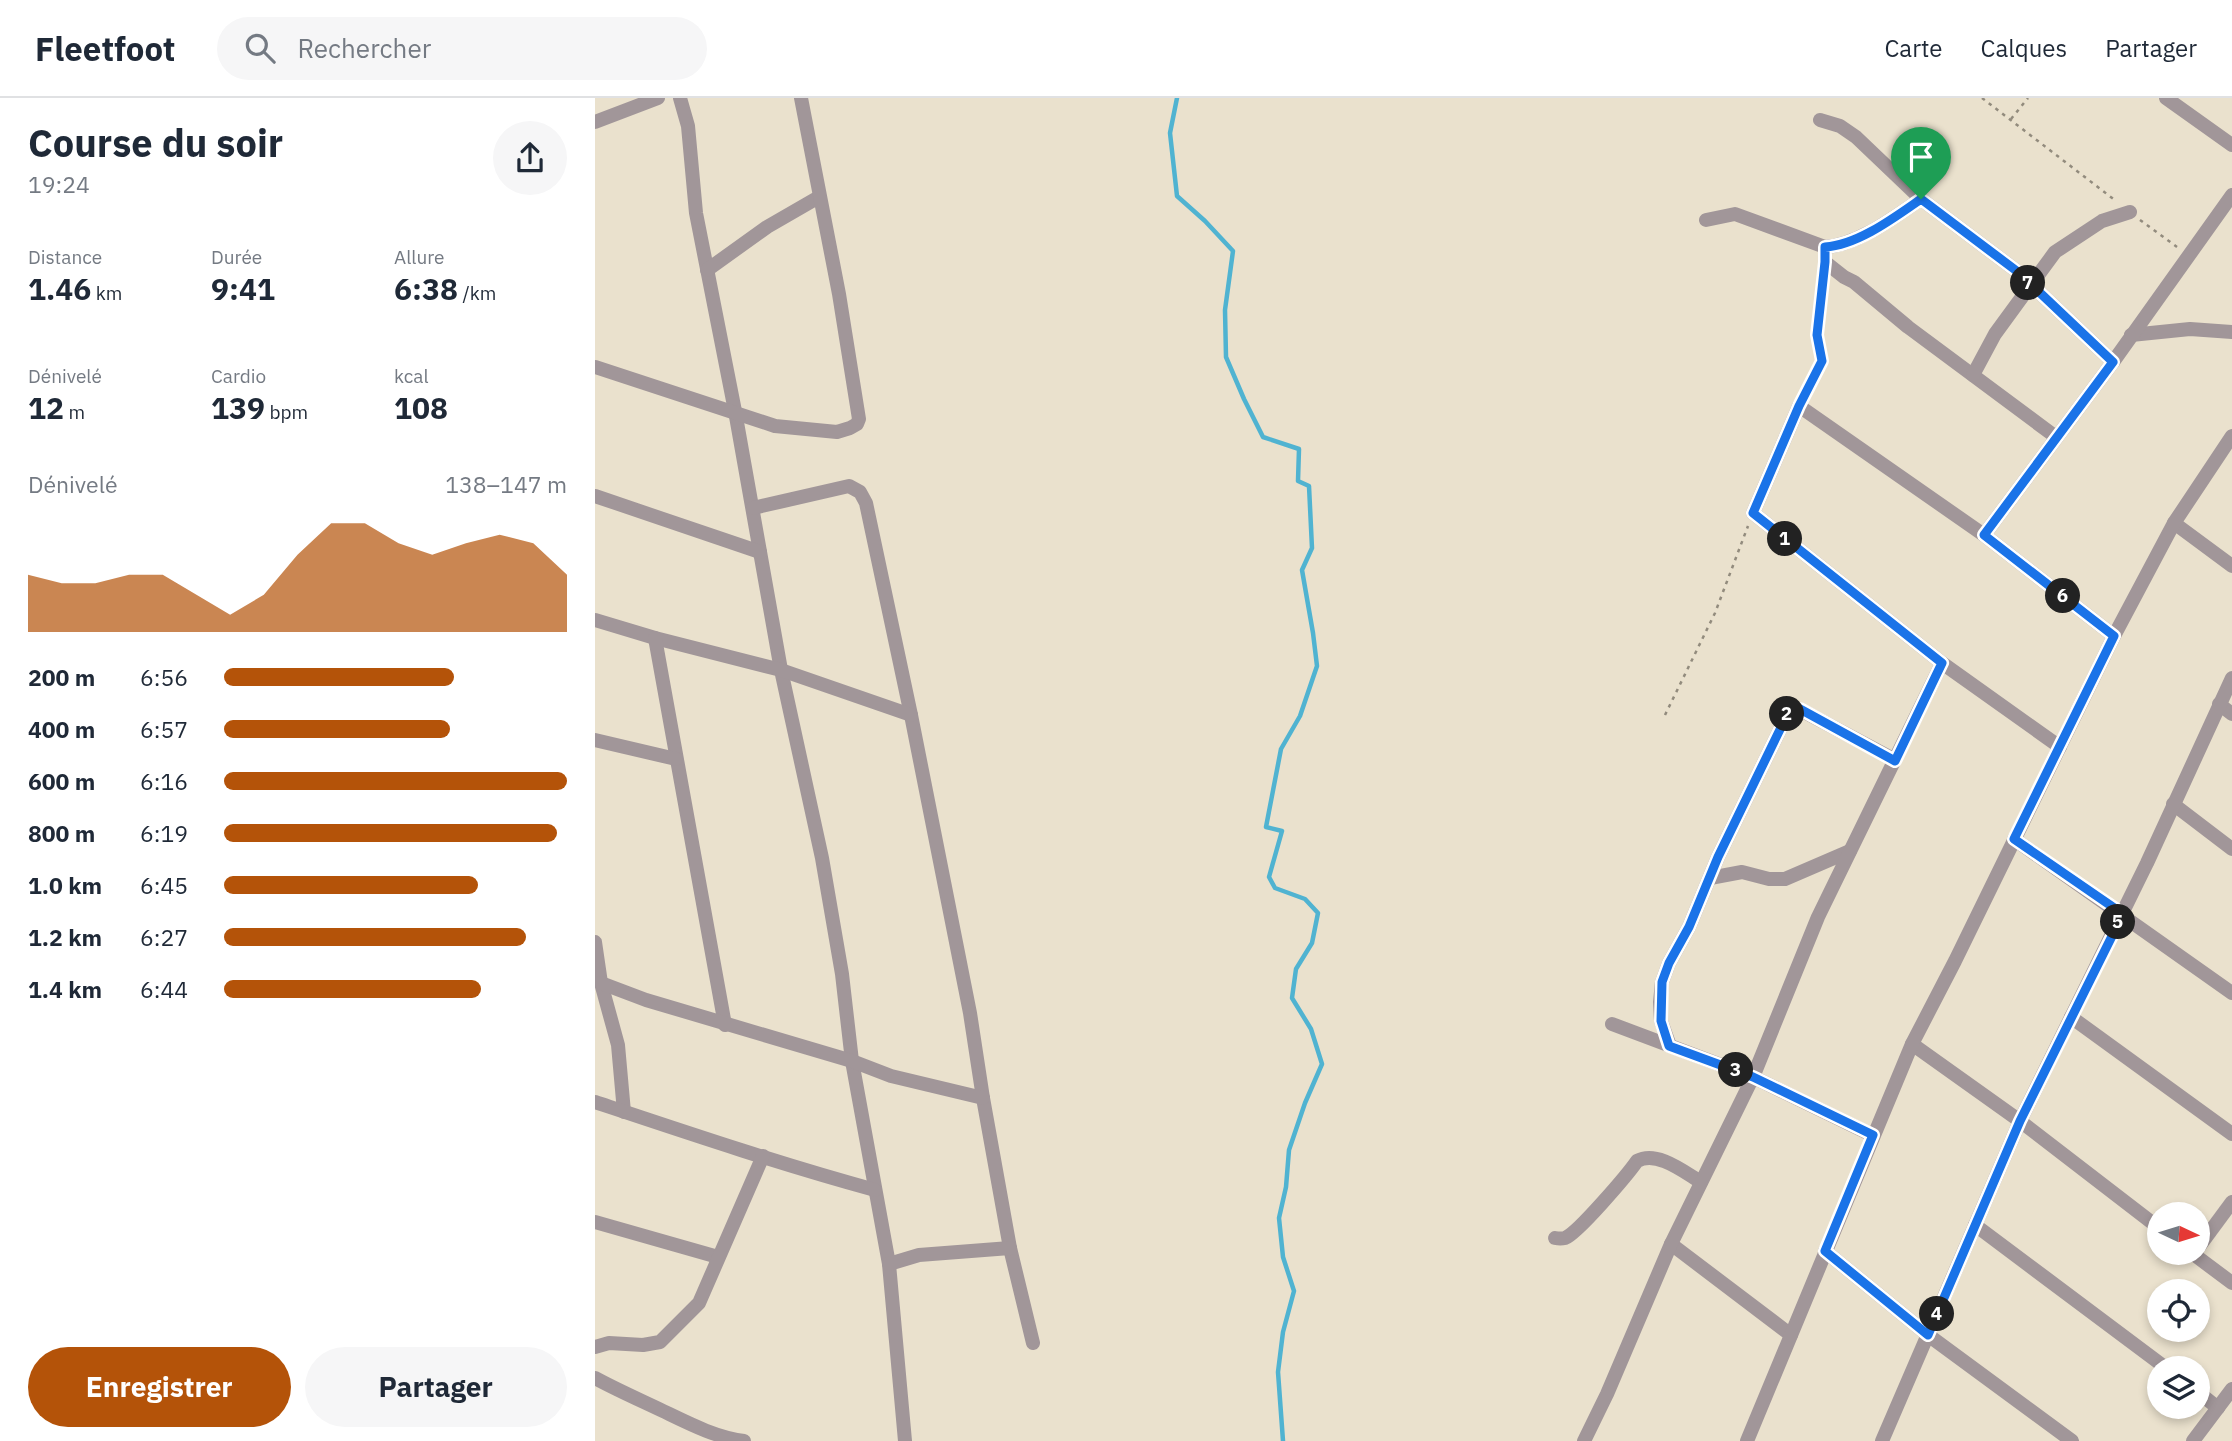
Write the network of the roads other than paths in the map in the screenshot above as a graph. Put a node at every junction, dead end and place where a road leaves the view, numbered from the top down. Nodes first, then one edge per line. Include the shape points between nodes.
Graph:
1 (657, 98) edge
2 (680, 98) edge
3 (801, 98) edge
4 (2167, 98) edge
5 (1820, 120) dead end
6 (595, 122) edge
7 (2232, 145) edge
8 (2232, 195) edge
9 (819, 197) junction
10 (1921, 199) junction
11 (2130, 212) road end
12 (1706, 220) dead end
13 (1825, 262) road end
14 (707, 270) junction
15 (2031, 286) junction
16 (2232, 332) edge
17 (2131, 335) junction
18 (2113, 362) junction
19 (595, 367) edge
20 (1973, 375) junction
21 (735, 411) junction
22 (2056, 436) junction
23 (2232, 436) edge
24 (595, 496) edge
25 (753, 508) junction
26 (2174, 523) junction
27 (1984, 535) junction
28 (760, 552) junction
29 (2232, 566) edge
30 (595, 620) edge
31 (2114, 636) junction
32 (655, 638) junction
33 (1942, 663) junction
34 (781, 670) junction
35 (2232, 678) edge
36 (2219, 705) junction
37 (911, 715) junction
38 (2232, 715) edge
39 (595, 740) edge
40 (2060, 747) junction
41 (676, 759) junction
42 (1895, 761) junction
43 (2173, 804) junction
44 (2014, 839) junction
45 (2232, 849) edge
46 (1850, 851) junction
47 (1710, 878) junction
48 (2123, 914) junction
49 (595, 942) edge
50 (600, 992) edge
51 (2232, 993) edge
52 (2071, 1017) junction
53 (1612, 1024) dead end
54 (725, 1025) junction
55 (1912, 1044) junction
56 (1669, 1046) junction
57 (852, 1061) junction
58 (1753, 1077) junction
59 (983, 1098) junction
60 (595, 1102) edge
61 (624, 1112) junction
62 (2020, 1121) junction
63 (2232, 1134) edge
64 (1873, 1135) junction
65 (763, 1156) junction
66 (1702, 1182) junction
67 (874, 1190) junction
68 (2232, 1202) edge
69 (2147, 1219) edge
70 (595, 1222) edge
71 (1976, 1225) junction
72 (2210, 1231) edge
73 (1555, 1238) dead end
74 (1671, 1244) junction
75 (1010, 1248) junction
76 (1825, 1251) junction
77 (718, 1257) junction
78 (888, 1264) junction
79 (2210, 1265) edge
80 (2232, 1283) edge
81 (1791, 1335) junction
82 (1928, 1335) junction
83 (1033, 1343) dead end
84 (595, 1347) edge
85 (2150, 1356) edge
86 (595, 1378) edge
87 (2232, 1389) edge
88 (2210, 1402) edge
89 (2218, 1408) junction
90 (744, 1441) edge
91 (905, 1441) edge
92 (1584, 1441) edge
93 (1747, 1441) edge
94 (1882, 1441) edge
95 (2072, 1441) edge
96 (2193, 1441) edge

1 - 6 street
2 - 14 street via 688,126
3 - 9 street
4 - 7 street
5 - 10 street via 1856,138
8 - 17 street
9 - 14 street
9 - 21 street via 859,419 837,432 775,426
10 - 12 street via 1886,223 1835,247 1735,214
10 - 15 street
11 - 15 street via 2102,221 2055,252
13 - 20 street
14 - 21 street
15 - 18 street
15 - 20 street via 1995,334
16 - 17 street via 2190,329
17 - 18 street
18 - 22 street
19 - 21 street
20 - 22 street
21 - 25 street
22 - 27 street
23 - 26 street
24 - 28 street
25 - 28 street
25 - 37 street via 849,486 860,492
26 - 29 street
26 - 31 street
27 - 31 street
27 - 33 street via 1799,406 1753,513
28 - 34 street
30 - 32 street
31 - 40 street
32 - 34 street
32 - 41 street
33 - 40 street
33 - 42 street
34 - 37 street
34 - 57 street via 822,858
35 - 36 street
36 - 38 street
36 - 43 street
37 - 59 street
39 - 41 street
40 - 44 street
41 - 54 street
42 - 46 street
42 - 47 street via 1800,709 1791,709
43 - 45 street
43 - 48 street
44 - 48 street
44 - 55 street
46 - 47 street via 1785,879 1742,872
46 - 58 street
47 - 56 street via 1662,982 1661,1021
48 - 51 street
48 - 52 street
49 - 50 street
50 - 54 street via 646,1000
50 - 61 street via 618,1045
52 - 62 street
52 - 63 street
53 - 56 street
54 - 57 street
55 - 62 street
55 - 64 street
56 - 58 street
57 - 59 street via 891,1076
57 - 67 street
58 - 64 street
58 - 66 street
59 - 75 street
60 - 61 street
61 - 65 street
62 - 69 street
62 - 71 street
64 - 76 street
65 - 67 street
65 - 77 street
66 - 73 street via 1653,1157 1644,1157 1573,1232
66 - 74 street
67 - 78 street
68 - 72 street
70 - 77 street
71 - 82 street
71 - 85 street
74 - 81 street
74 - 92 street
75 - 78 street via 919,1255
75 - 83 street
76 - 81 street
76 - 82 street
77 - 84 street via 699,1303 660,1342
78 - 91 street
79 - 80 street
81 - 93 street
82 - 94 street
82 - 95 street
86 - 90 street via 689,1425
87 - 89 street
88 - 89 street
89 - 96 street

